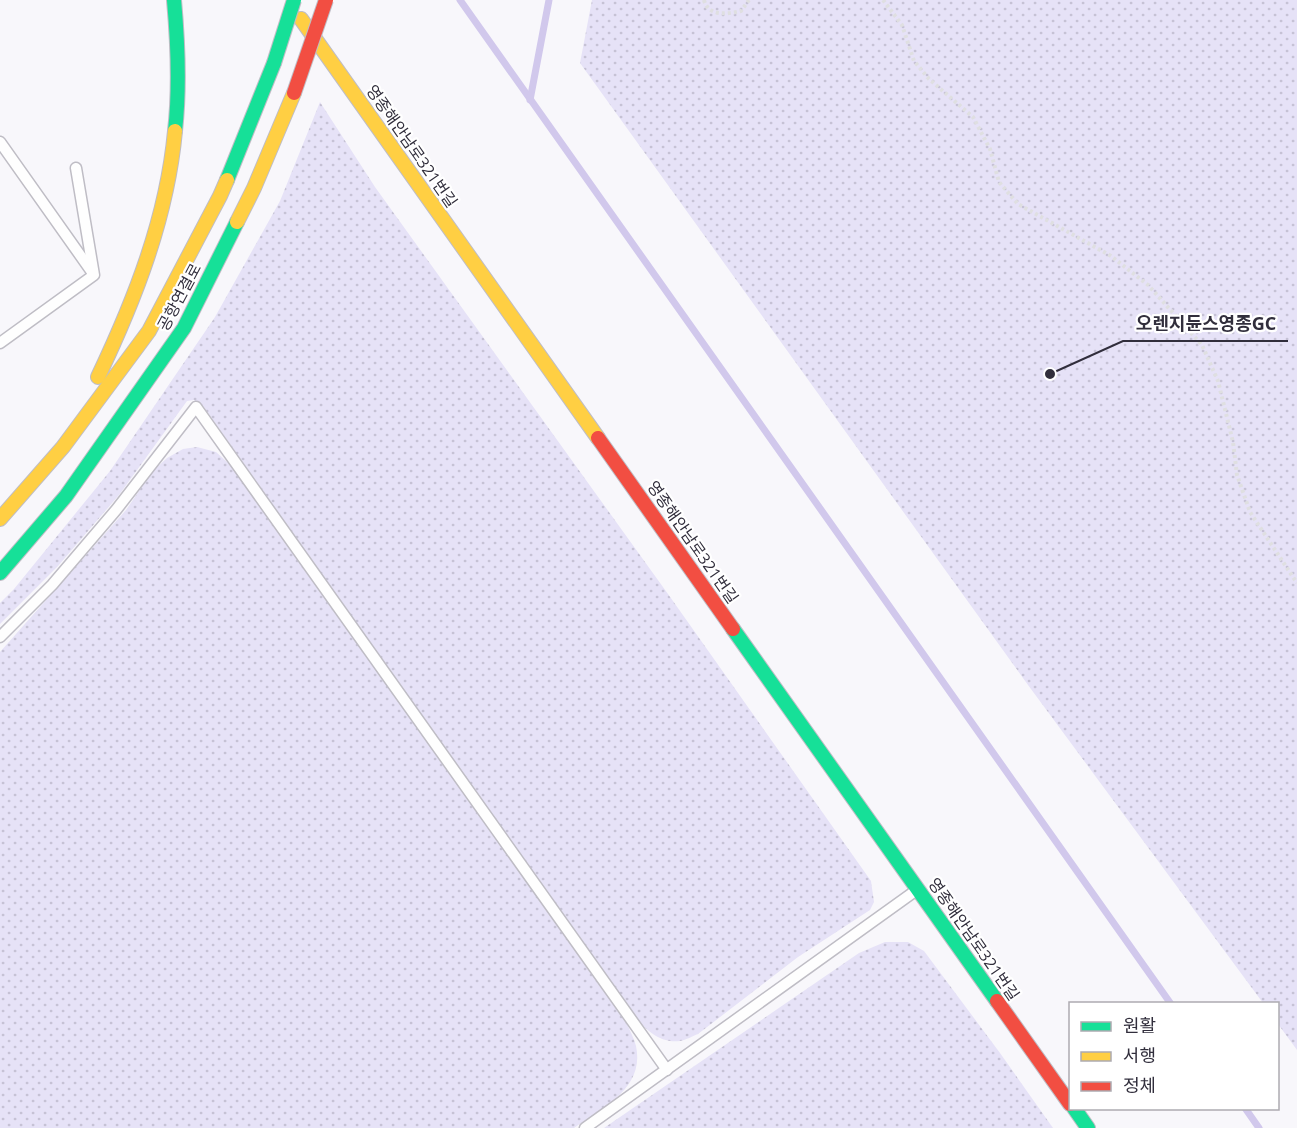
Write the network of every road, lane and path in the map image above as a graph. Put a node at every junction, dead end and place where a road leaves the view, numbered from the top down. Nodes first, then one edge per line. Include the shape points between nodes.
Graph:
1 (174, 0) edge
2 (288, 0) edge
3 (294, 0) edge
4 (326, 0) edge
5 (704, 0) edge
6 (749, 0) edge
7 (883, 0) edge
8 (0, 142) edge
9 (76, 168) dead end
10 (94, 275) junction
11 (0, 343) edge
12 (63, 447) junction
13 (0, 519) edge
14 (0, 573) edge
15 (1297, 583) edge
16 (0, 637) edge
17 (918, 889) junction
18 (667, 1070) junction
19 (1069, 1101) edge
20 (1075, 1110) edge
21 (585, 1128) edge
22 (1088, 1128) edge

1 - 12 street via 180,36 178,114 168,182 133,301
2 - 17 street, 영종해안남로321번길
3 - 12 street, 공항연결로, bridge via 274,63 220,196 149,331
4 - 14 street, 공항연결로, bridge via 294,93 254,188 183,328 66,496
5 - 6 path via 714,12 726,14 741,11
7 - 15 path via 902,25 914,61 973,117 990,149 999,182 1018,204 1111,256 1148,285 1202,345 1218,381 1237,475 1250,512
8 - 10 lane
9 - 10 lane
10 - 11 lane
12 - 13 street, 공항연결로
16 - 18 lane via 52,585 196,407
17 - 18 lane
17 - 19 street, 영종해안남로321번길
18 - 21 lane
20 - 22 street

